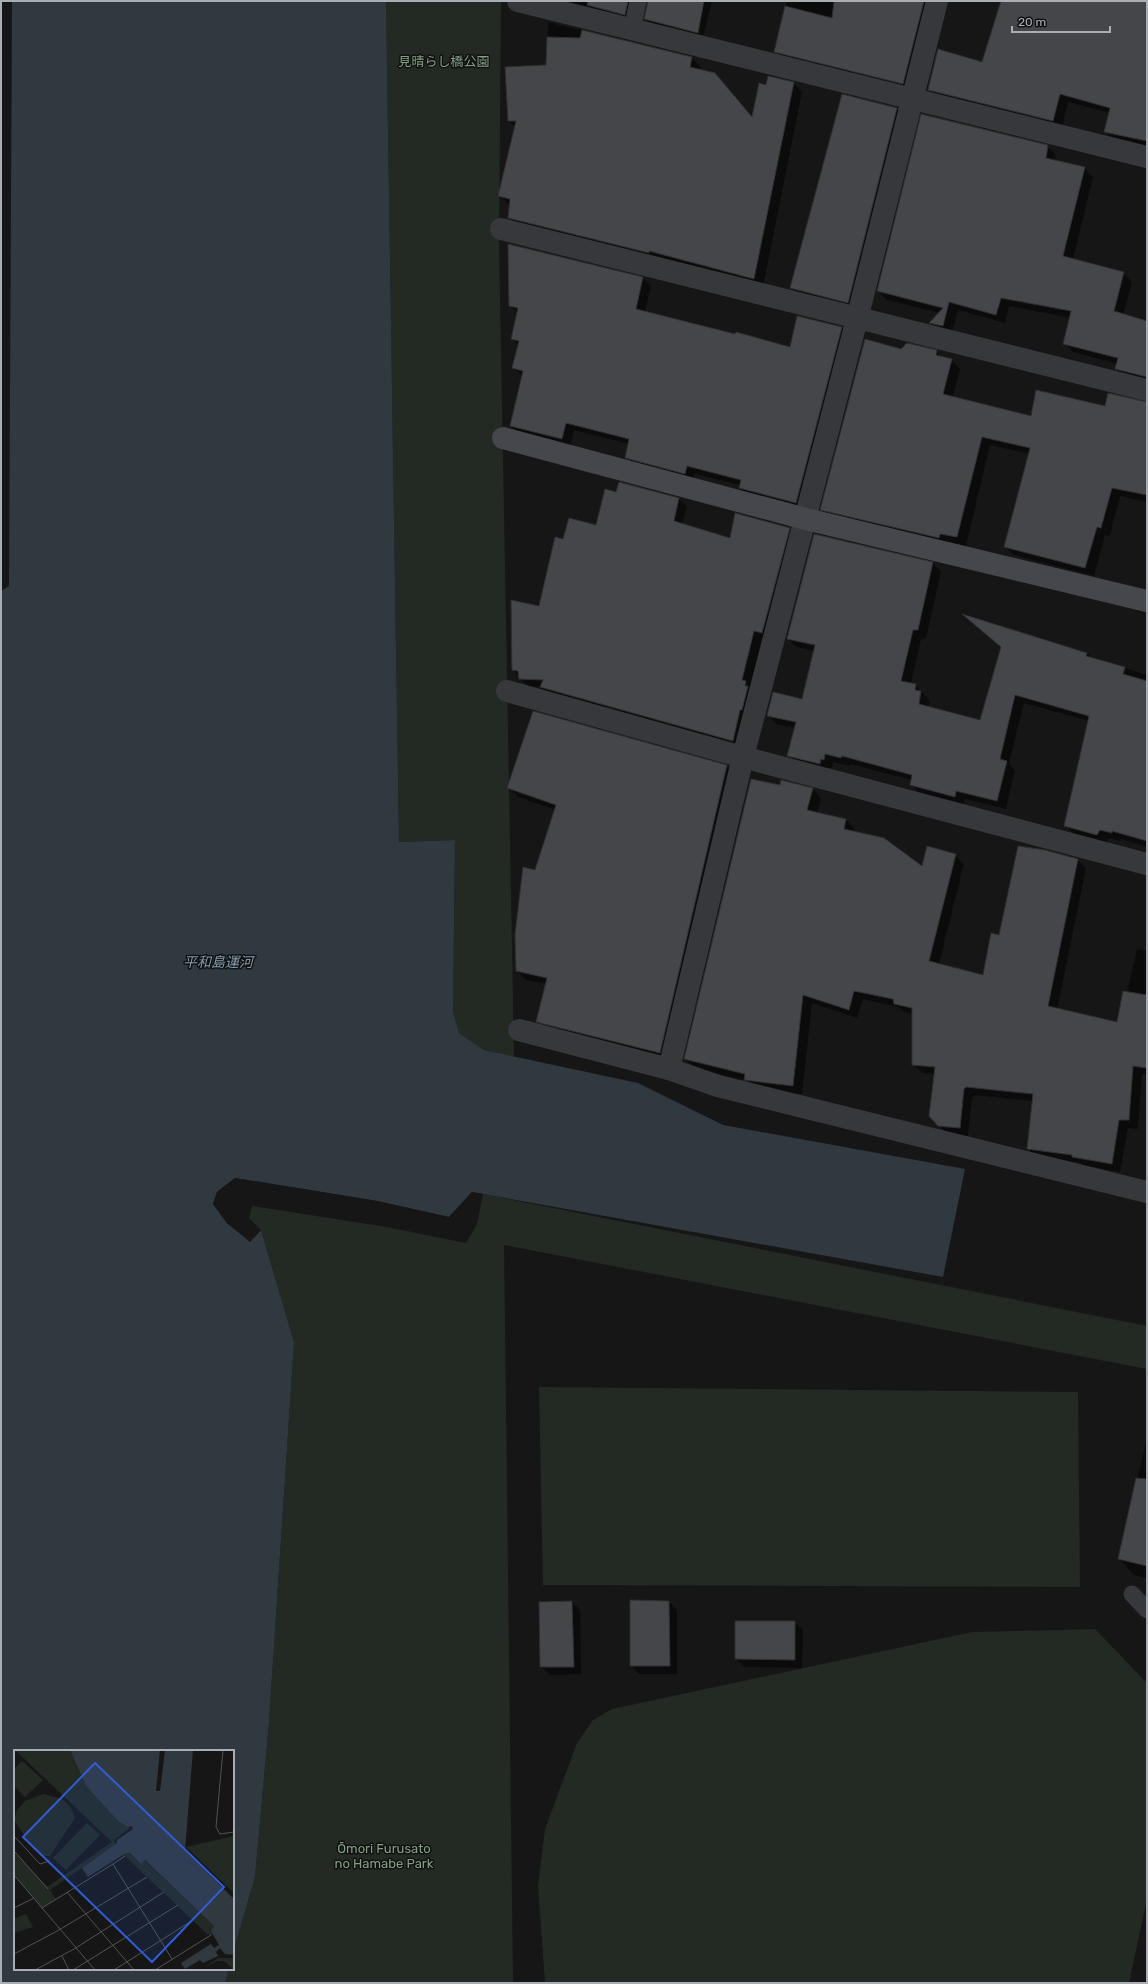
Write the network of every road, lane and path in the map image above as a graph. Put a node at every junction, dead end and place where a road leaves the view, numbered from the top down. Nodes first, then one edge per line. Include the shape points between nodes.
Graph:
1 (518, 1) edge
2 (638, 1) edge
3 (937, 1) edge
4 (632, 30) junction
5 (912, 99) junction
6 (1147, 157) edge
7 (501, 229) dead end
8 (857, 319) junction
9 (1147, 390) edge
10 (503, 438) dead end
11 (806, 519) junction
12 (1147, 601) edge
13 (507, 691) dead end
14 (743, 757) junction
15 (1147, 864) edge
16 (519, 1030) dead end
17 (669, 1069) junction
18 (1147, 1192) edge
19 (1132, 1594) dead end
20 (1147, 1610) edge

1 - 4 street
2 - 4 lane
3 - 5 street
4 - 5 street
5 - 6 street
5 - 8 street
7 - 8 street
8 - 9 street
8 - 11 street
10 - 11 street
11 - 12 street
11 - 14 street
13 - 14 street
14 - 15 street
14 - 17 street
16 - 17 street
17 - 18 street via 718,1086
19 - 20 lane

